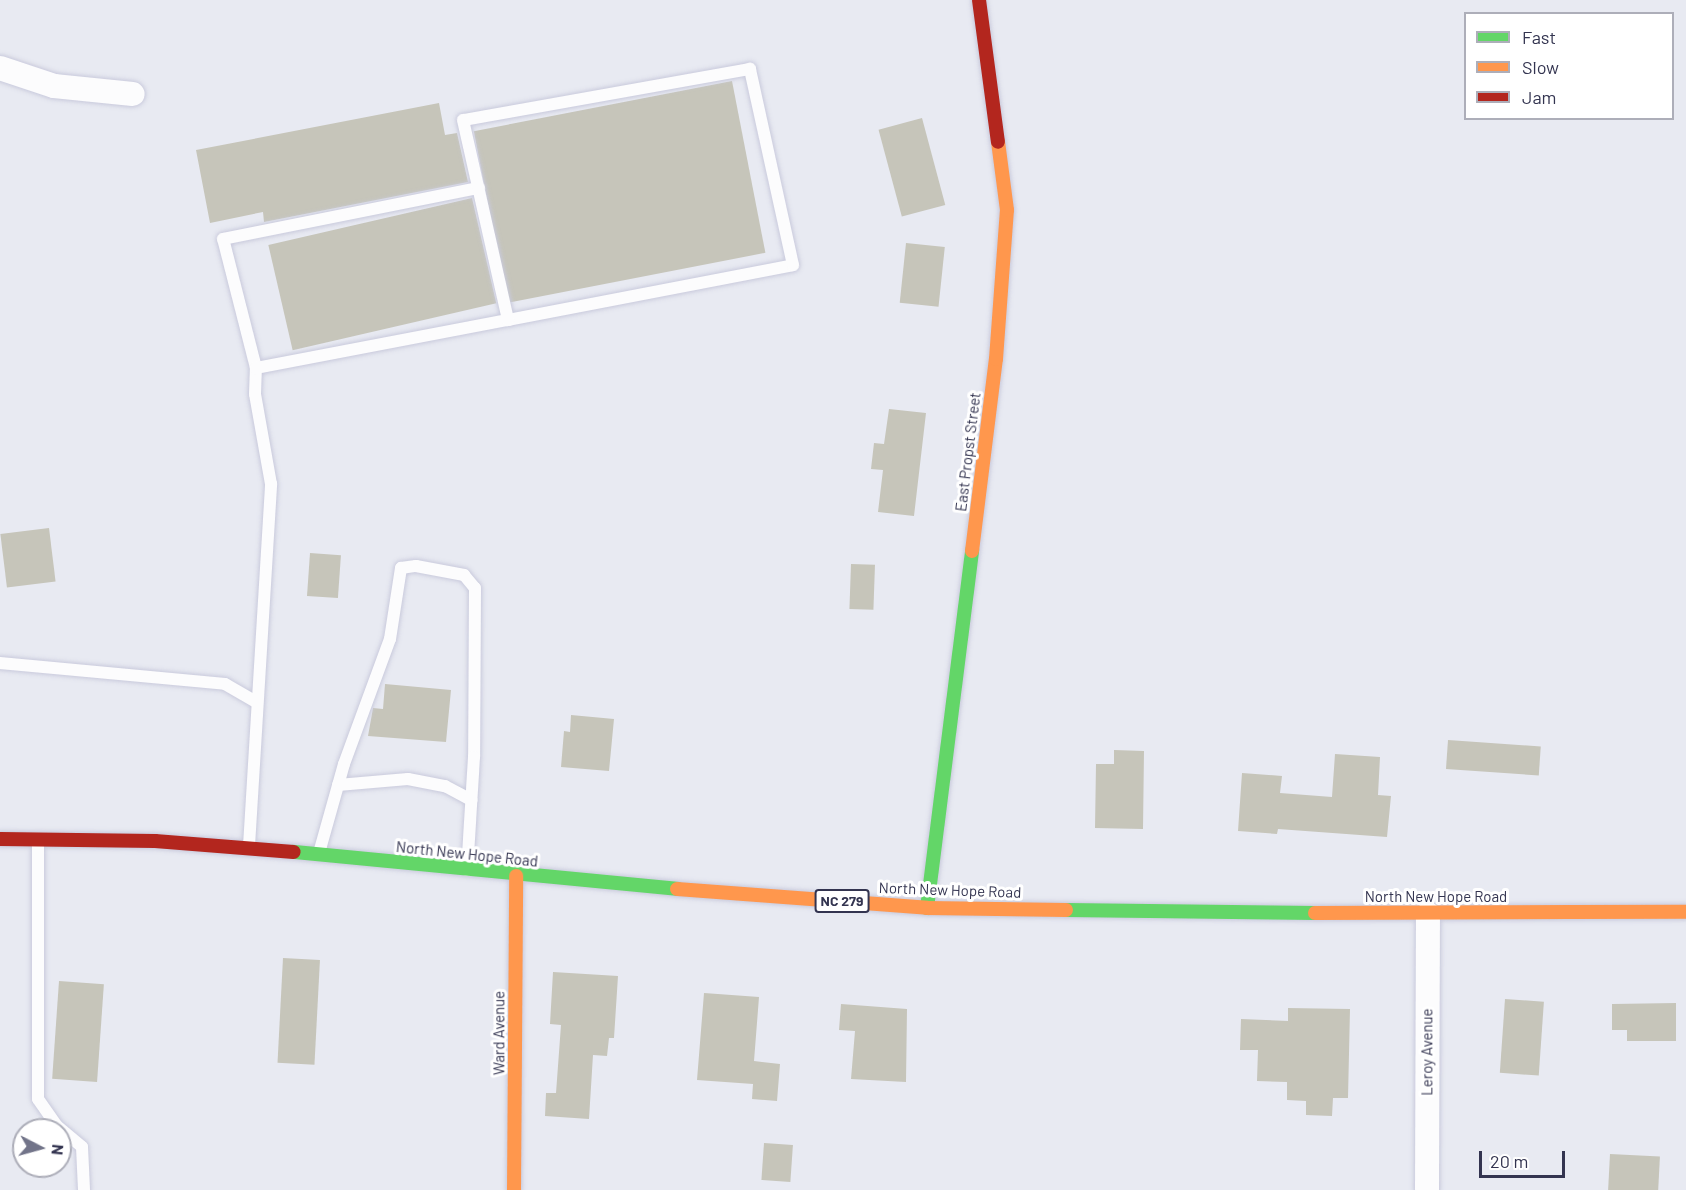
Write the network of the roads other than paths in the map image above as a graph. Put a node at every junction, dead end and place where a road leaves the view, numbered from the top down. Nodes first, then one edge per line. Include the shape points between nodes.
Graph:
1 (979, 0) edge
2 (0, 68) edge
3 (133, 94) dead end
4 (479, 188) junction
5 (508, 320) junction
6 (256, 368) junction
7 (0, 663) edge
8 (255, 701) junction
9 (338, 785) junction
10 (471, 800) junction
11 (0, 839) edge
12 (38, 840) junction
13 (249, 848) junction
14 (319, 855) junction
15 (466, 870) junction
16 (516, 876) junction
17 (927, 908) junction
18 (1686, 912) edge
19 (1428, 914) junction
20 (84, 1190) edge
21 (514, 1190) edge
22 (1427, 1190) edge

1 - 17 main road, East Propst Street via 1007,210 996,359
2 - 3 street via 54,86
4 - 5 lane
4 - 5 lane via 463,120 750,69 793,265
4 - 6 lane via 223,239
5 - 6 lane
6 - 8 lane via 255,394 271,484
7 - 8 lane via 225,684
8 - 13 lane
9 - 10 lane via 408,779 445,786
9 - 10 lane via 390,639 401,568 417,566 464,575 475,588
9 - 14 lane
10 - 15 lane
11 - 12 main road, North New Hope Road / NC 279
12 - 13 main road, North New Hope Road / NC 279
12 - 20 lane via 38,1099 56,1125 82,1147
13 - 14 main road, North New Hope Road / NC 279
14 - 15 main road, North New Hope Road / NC 279
15 - 16 main road, North New Hope Road / NC 279
16 - 17 main road, North New Hope Road / NC 279
16 - 21 main road, Ward Avenue
17 - 19 main road, North New Hope Road / NC 279
18 - 19 main road, North New Hope Road / NC 279
19 - 22 street, Leroy Avenue

